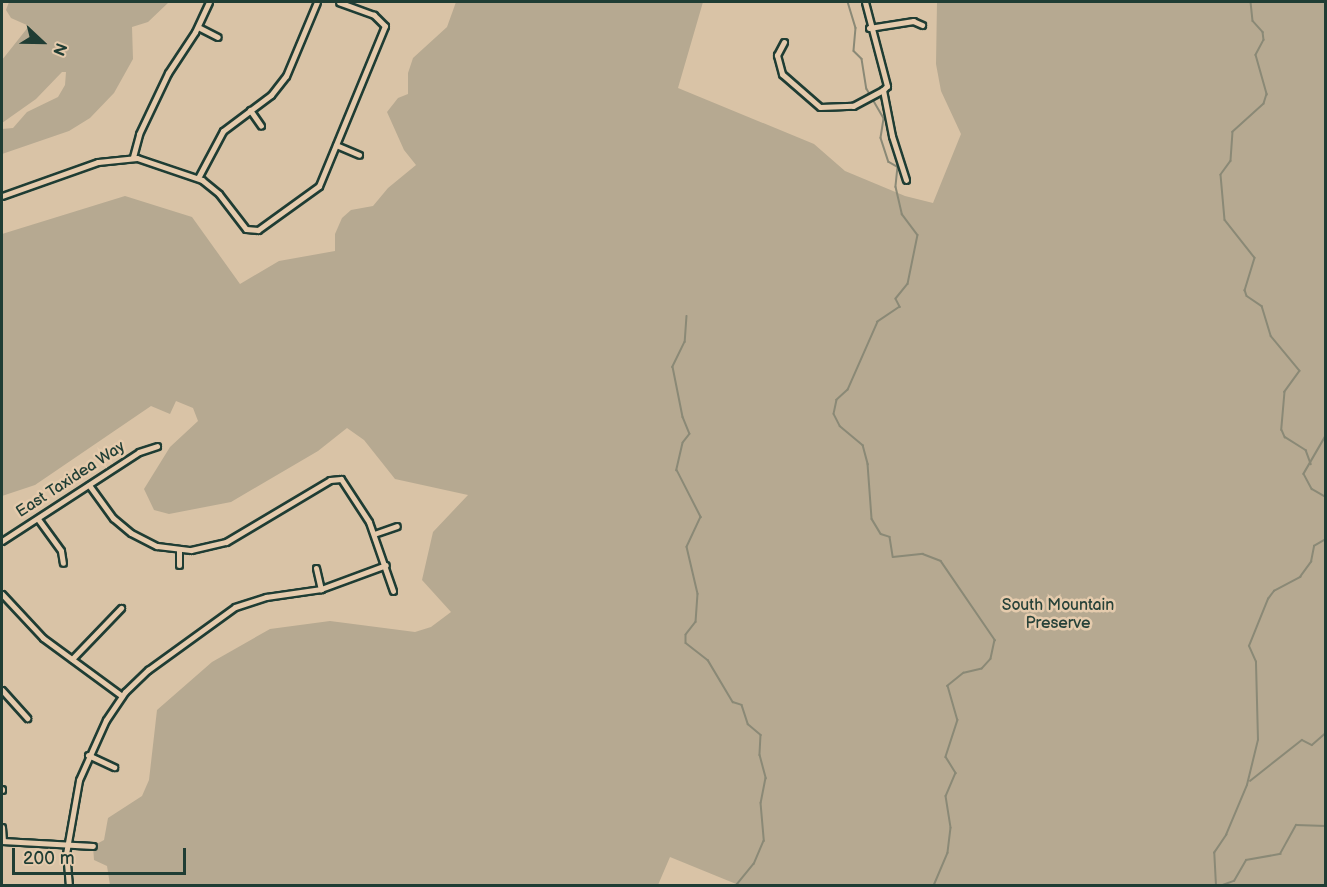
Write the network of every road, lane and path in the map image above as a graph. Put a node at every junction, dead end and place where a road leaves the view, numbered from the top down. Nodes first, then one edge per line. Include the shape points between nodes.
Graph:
1 (208, 2) edge
2 (316, 2) edge
3 (339, 2) edge
4 (865, 2) edge
5 (922, 25) dead end
6 (198, 27) junction
7 (869, 28) junction
8 (218, 37) dead end
9 (784, 42) dead end
10 (883, 90) junction
11 (250, 110) junction
12 (261, 126) dead end
13 (336, 145) junction
14 (359, 155) dead end
15 (133, 157) junction
16 (198, 178) junction
17 (906, 180) dead end
18 (2, 196) edge
19 (157, 446) dead end
20 (89, 485) junction
21 (38, 519) junction
22 (397, 526) dead end
23 (374, 534) junction
24 (2, 541) edge
25 (179, 550) junction
26 (63, 563) dead end
27 (179, 565) dead end
28 (386, 565) junction
29 (316, 568) dead end
30 (321, 589) junction
31 (393, 591) dead end
32 (2, 594) edge
33 (121, 608) dead end
34 (72, 659) junction
35 (2, 690) edge
36 (8, 696) junction
37 (122, 696) junction
38 (2, 700) edge
39 (27, 718) dead end
40 (88, 755) junction
41 (114, 767) dead end
42 (2, 827) edge
43 (2, 841) edge
44 (68, 842) junction
45 (93, 846) dead end
46 (68, 885) edge

1 - 6 street
2 - 11 street via 286,76
3 - 13 street via 374,15 385,26
4 - 7 street
5 - 7 street via 913,21
6 - 8 street
6 - 15 street via 168,73 139,134
7 - 10 street via 887,86
9 - 10 street via 777,55 782,74 820,107 853,106
10 - 17 street
11 - 12 street
11 - 16 street via 224,131
13 - 14 street
13 - 16 street via 315,191 252,232 219,194
15 - 16 street
15 - 18 street via 98,162
19 - 20 street, East Taxidea Way via 139,452
20 - 21 street, East Taxidea Way
20 - 25 street via 122,526 157,546
21 - 24 street, East Taxidea Way
21 - 26 street via 61,551
22 - 23 street
23 - 25 street via 341,479 330,480 226,542 209,548
23 - 28 street
25 - 27 street
28 - 30 street
28 - 31 street
29 - 30 street
30 - 37 street via 266,597 235,607 148,670
32 - 34 street via 43,638
33 - 34 street
34 - 37 street
35 - 36 street
36 - 38 street
36 - 39 street
37 - 40 street
40 - 41 street
40 - 44 street via 71,812
42 - 43 street
43 - 44 street
44 - 45 street
44 - 46 street

